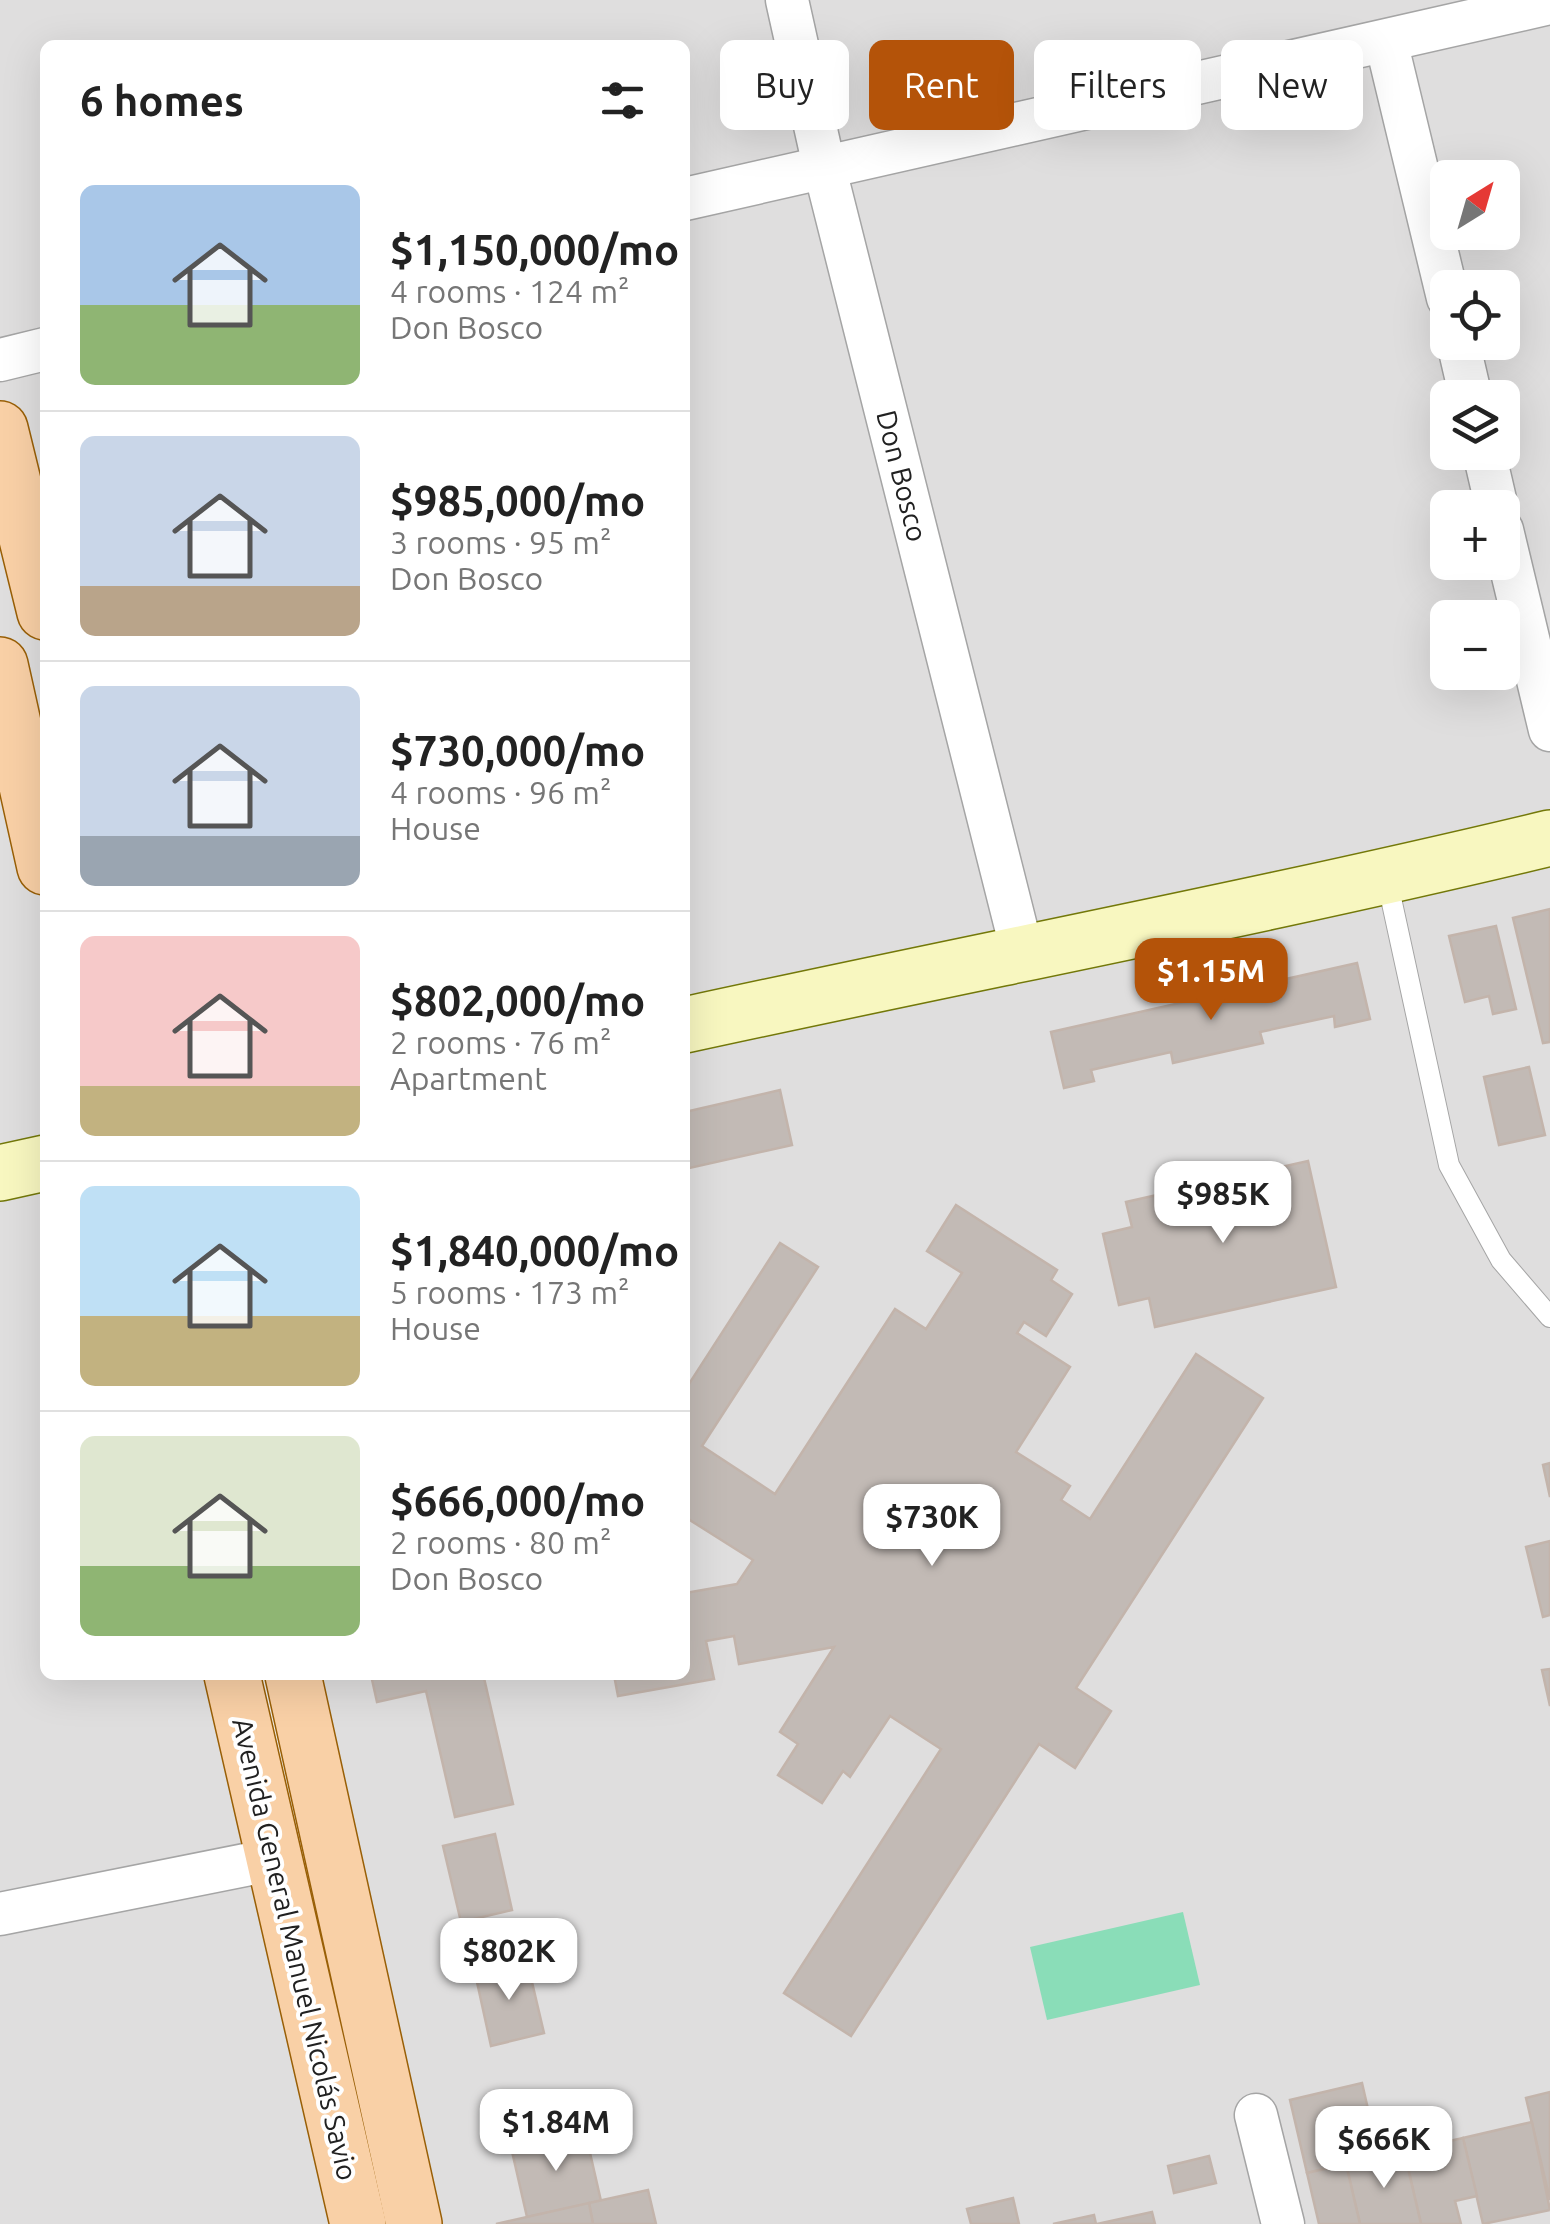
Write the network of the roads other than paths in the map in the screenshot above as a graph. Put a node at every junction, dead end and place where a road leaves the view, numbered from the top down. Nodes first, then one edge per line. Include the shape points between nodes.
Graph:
1 (786, 0) edge
2 (1550, 3) edge
3 (1386, 41) junction
4 (824, 166) junction
5 (690, 198) edge
6 (1441, 270) edge
7 (40, 351) edge
8 (0, 360) edge
9 (0, 429) edge
10 (1514, 580) edge
11 (40, 592) edge
12 (0, 664) edge
13 (1550, 730) edge
14 (1550, 838) edge
15 (40, 844) edge
16 (1386, 878) junction
17 (1022, 952) junction
18 (690, 1024) edge
19 (40, 1165) edge
20 (0, 1173) edge
21 (1550, 1316) edge
22 (233, 1680) edge
23 (294, 1680) edge
24 (276, 1859) junction
25 (0, 1914) edge
26 (1256, 2115) dead end
27 (358, 2224) edge
28 (414, 2224) edge
29 (1283, 2224) edge

1 - 4 street, Don Bosco
2 - 3 street
3 - 4 street
3 - 6 street
4 - 5 street
4 - 17 street, Don Bosco
7 - 8 street
9 - 11 main road
10 - 13 street
12 - 15 main road
14 - 16 main road
16 - 17 main road
16 - 21 lane via 1449,1165 1501,1260
17 - 18 main road
19 - 20 main road
22 - 24 main road, Avenida General Manuel Nicolás Savio
23 - 28 main road, Avenida General Manuel Nicolás Savio
24 - 25 street
24 - 27 main road, Avenida General Manuel Nicolás Savio
26 - 29 street

